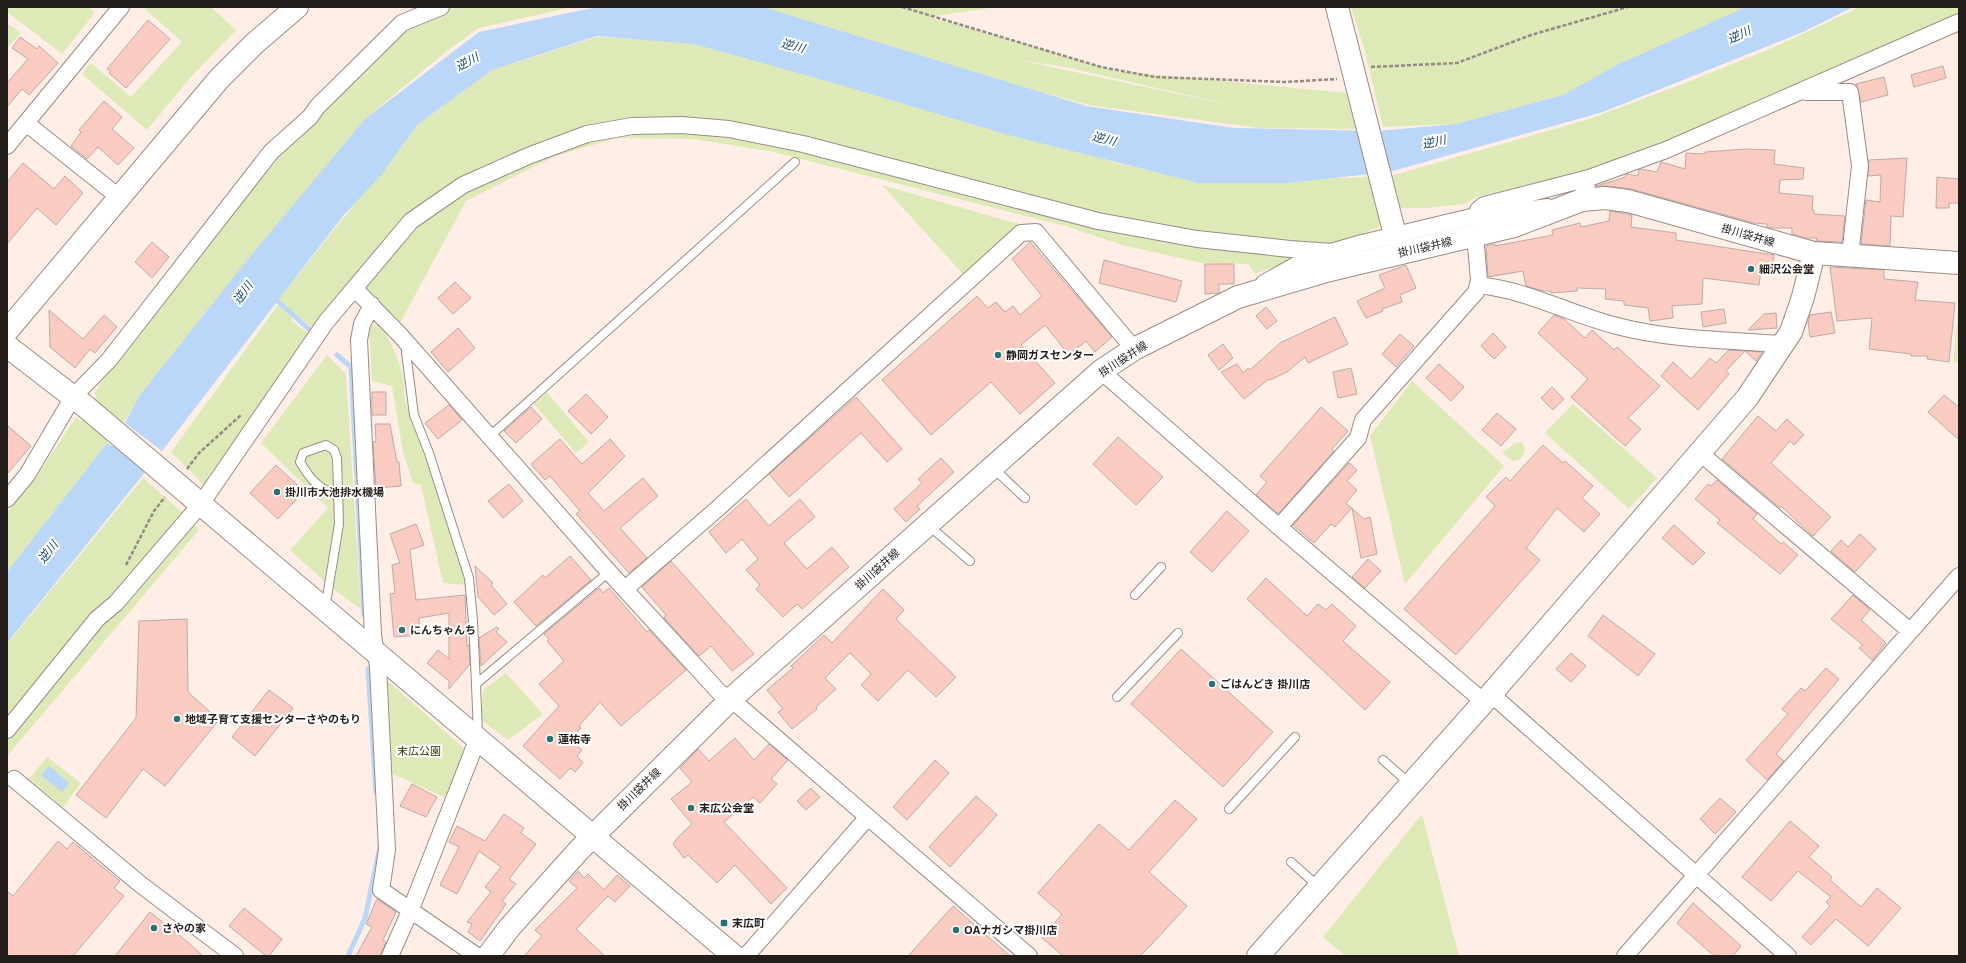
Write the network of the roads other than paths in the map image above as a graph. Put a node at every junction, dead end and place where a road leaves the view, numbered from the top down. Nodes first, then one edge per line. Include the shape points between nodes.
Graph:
1 (121, 7) edge
2 (297, 7) edge
3 (441, 7) edge
4 (1337, 7) edge
5 (1959, 22) edge
6 (1799, 92) junction
7 (26, 123) junction
8 (7, 146) edge
9 (794, 162) dead end
10 (1589, 178) junction
11 (120, 198) junction
12 (1575, 203) junction
13 (1473, 226) junction
14 (1393, 228) junction
15 (1332, 252) junction
16 (1814, 254) junction
17 (1850, 256) junction
18 (1959, 263) edge
19 (1478, 284) junction
20 (355, 289) junction
21 (1238, 297) junction
22 (372, 305) junction
23 (7, 331) edge
24 (1782, 344) junction
25 (409, 345) junction
26 (7, 346) edge
27 (1134, 349) junction
28 (1101, 371) junction
29 (80, 402) junction
30 (490, 436) junction
31 (1700, 452) junction
32 (992, 467) junction
33 (339, 497) junction
34 (1025, 498) dead end
35 (7, 499) edge
36 (196, 500) junction
37 (928, 524) junction
38 (1279, 527) junction
39 (970, 561) dead end
40 (1161, 567) dead end
41 (609, 572) junction
42 (1959, 576) edge
43 (625, 589) junction
44 (1135, 595) dead end
45 (320, 605) junction
46 (1910, 632) junction
47 (1178, 633) dead end
48 (374, 652) junction
49 (476, 684) junction
50 (1117, 697) dead end
51 (1487, 698) junction
52 (731, 699) junction
53 (7, 730) edge
54 (1295, 736) dead end
55 (478, 738) junction
56 (1383, 760) dead end
57 (14, 779) dead end
58 (1411, 784) junction
59 (1229, 809) dead end
60 (868, 817) junction
61 (593, 835) junction
62 (1291, 862) dead end
63 (1696, 874) junction
64 (1319, 887) junction
65 (411, 909) junction
66 (235, 956) edge
67 (390, 956) edge
68 (477, 956) edge
69 (488, 956) edge
70 (734, 956) edge
71 (746, 956) edge
72 (1029, 956) edge
73 (1258, 956) edge
74 (1625, 956) edge
75 (1788, 956) edge

1 - 7 street
2 - 11 street via 219,79
3 - 29 street via 402,23 310,117 270,152 109,360
4 - 14 street
5 - 6 street
6 - 10 street via 1666,150
6 - 17 street via 1850,92 1860,166
7 - 8 street
7 - 11 street
9 - 30 lane
10 - 12 street
10 - 13 street via 1484,205
11 - 23 street
12 - 13 street, 掛川袋井線 via 1514,226
12 - 16 street, 掛川袋井線 via 1605,198 1628,201
13 - 14 street
13 - 19 street
13 - 21 street, 掛川袋井線
14 - 15 street
15 - 20 street via 1197,239 1098,221 802,144 729,129 632,126 587,134 528,156 464,185 411,221
15 - 21 street via 1307,259
16 - 17 street, 掛川袋井線
16 - 24 street via 1791,332
17 - 18 street, 掛川袋井線
19 - 24 street via 1502,287 1617,326 1657,334
19 - 38 street via 1476,292 1363,420 1358,438
20 - 22 street
20 - 36 street via 326,322
21 - 27 street, 掛川袋井線
22 - 25 street
22 - 48 street via 362,324 359,340
24 - 31 street via 1747,398
25 - 30 street
25 - 49 lane via 406,352 414,416 429,453 469,578
26 - 29 street
27 - 28 street, 掛川袋井線
27 - 43 street via 1036,232 1021,233 716,510
28 - 32 street, 掛川袋井線
28 - 38 street
29 - 35 street
29 - 36 street, bridge
30 - 41 street
31 - 46 street
31 - 51 street
32 - 34 lane
32 - 37 street, 掛川袋井線
33 - 33 lane via 337,458 334,450 326,445 303,453 300,462 308,475 320,488
33 - 45 lane via 339,524 327,597
36 - 45 street
36 - 53 street via 116,603 97,619
37 - 39 lane
37 - 52 street, 掛川袋井線
38 - 51 street
40 - 44 lane
41 - 43 street
41 - 49 lane
42 - 46 street
43 - 52 street via 720,693
45 - 48 street
46 - 63 street
47 - 50 lane
48 - 55 street
48 - 65 street via 378,667 387,850 381,890
49 - 55 lane
51 - 58 street
51 - 63 street
52 - 60 street
52 - 61 street, 掛川袋井線
54 - 59 lane
55 - 61 street
55 - 65 street
56 - 58 lane
57 - 66 street via 140,884
58 - 64 street
60 - 71 street
60 - 72 street
61 - 69 street, 掛川袋井線 via 510,927
61 - 70 street
62 - 64 lane
63 - 74 street
63 - 75 street
64 - 73 street
65 - 67 street
65 - 68 street

